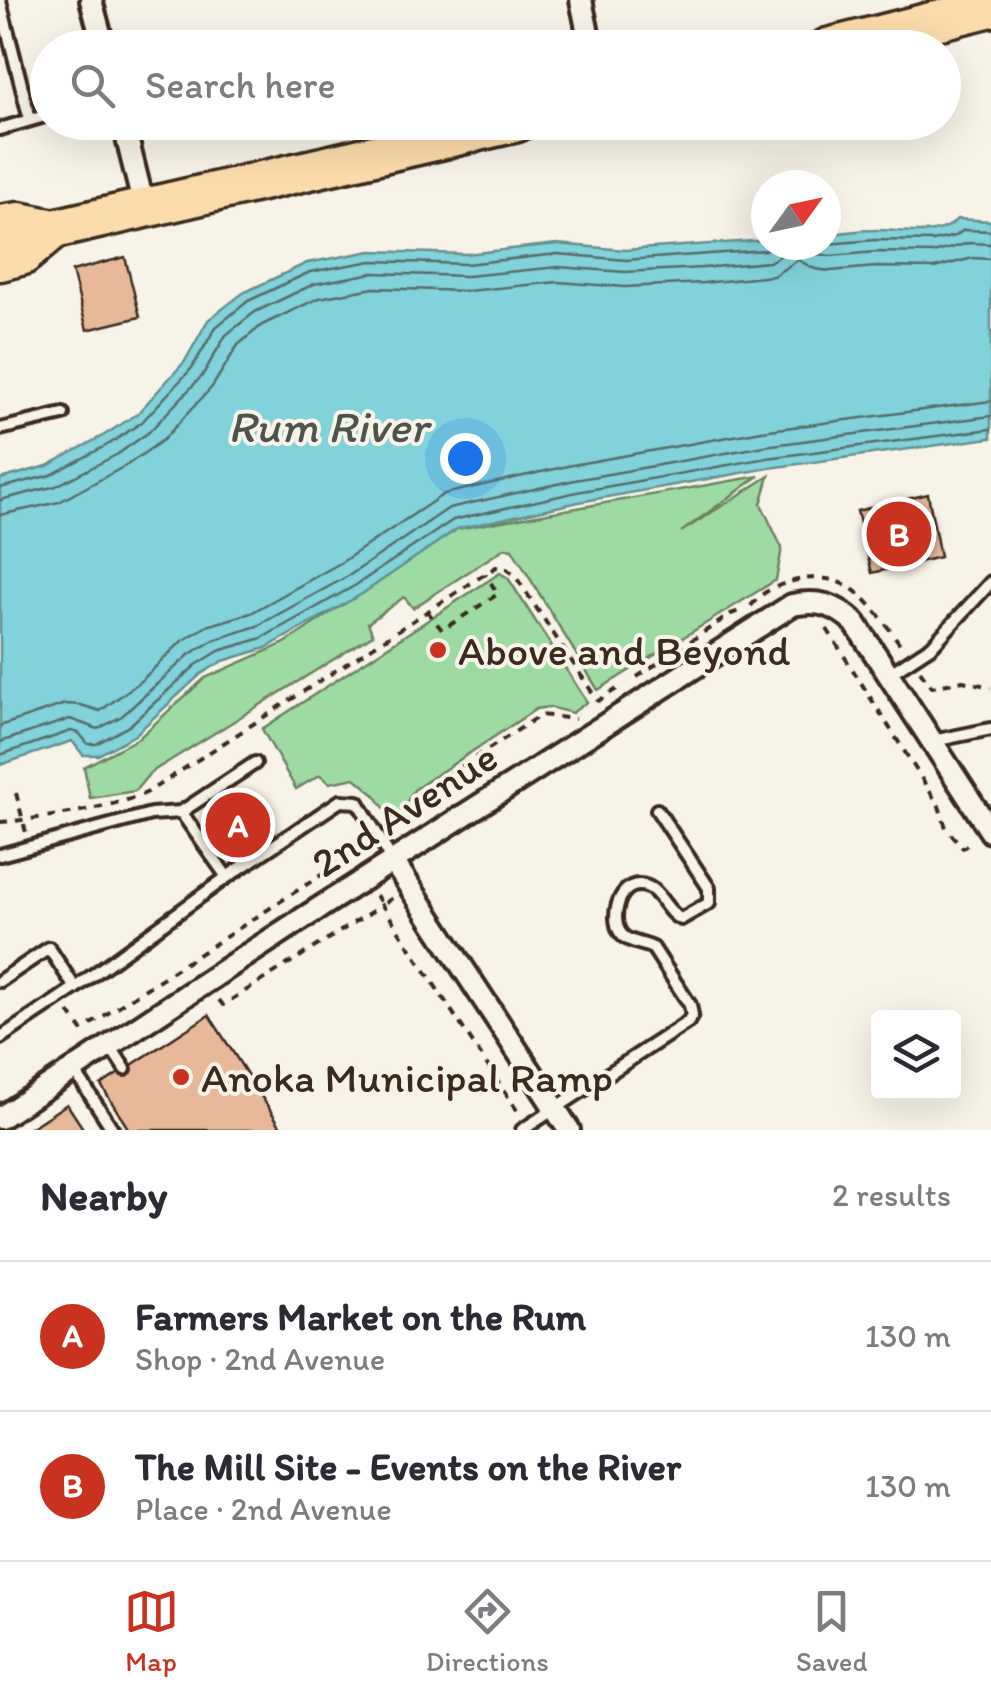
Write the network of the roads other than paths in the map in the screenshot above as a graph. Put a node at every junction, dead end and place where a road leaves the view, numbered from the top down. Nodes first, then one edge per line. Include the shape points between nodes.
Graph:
1 (91, 0) edge
2 (581, 0) edge
3 (0, 1) edge
4 (991, 8) edge
5 (99, 30) edge
6 (587, 30) edge
7 (901, 30) edge
8 (30, 120) joint
9 (0, 129) edge
10 (127, 140) edge
11 (438, 140) edge
12 (144, 207) junction
13 (0, 225) edge
14 (54, 229) junction
15 (0, 261) edge
16 (63, 414) dead end
17 (0, 429) edge
18 (991, 582) edge
19 (889, 674) junction
20 (991, 729) edge
21 (932, 741) junction
22 (255, 764) dead end
23 (657, 810) dead end
24 (182, 812) junction
25 (991, 832) edge
26 (0, 856) edge
27 (393, 861) junction
28 (228, 878) junction
29 (0, 980) edge
30 (75, 988) junction
31 (0, 1038) edge
32 (110, 1046) junction
33 (74, 1069) junction
34 (125, 1070) dead end
35 (556, 1110) junction
36 (0, 1118) edge
37 (113, 1130) edge
38 (522, 1130) edge
39 (569, 1130) edge

1 - 5 street
2 - 6 street
3 - 8 lane
4 - 7 highway
8 - 9 lane
10 - 12 street
11 - 12 highway
12 - 14 highway
13 - 14 highway
14 - 15 highway via 23,255
16 - 17 lane
18 - 19 lane via 932,646
19 - 21 street
19 - 27 street, 2nd Avenue via 855,623 832,605 792,605
20 - 21 lane
21 - 25 street
22 - 24 lane
23 - 35 lane via 708,888 709,903 681,919 640,884 621,894 614,922 628,940 653,948 692,1015
24 - 26 lane via 151,814
24 - 28 lane
27 - 28 lane via 358,802 340,801
27 - 32 street, 2nd Avenue
27 - 35 street
28 - 30 lane
29 - 30 lane via 49,948
30 - 31 lane
32 - 33 street, 2nd Avenue
32 - 34 lane
33 - 36 street, 2nd Avenue
33 - 37 lane
35 - 38 lane
35 - 39 street

